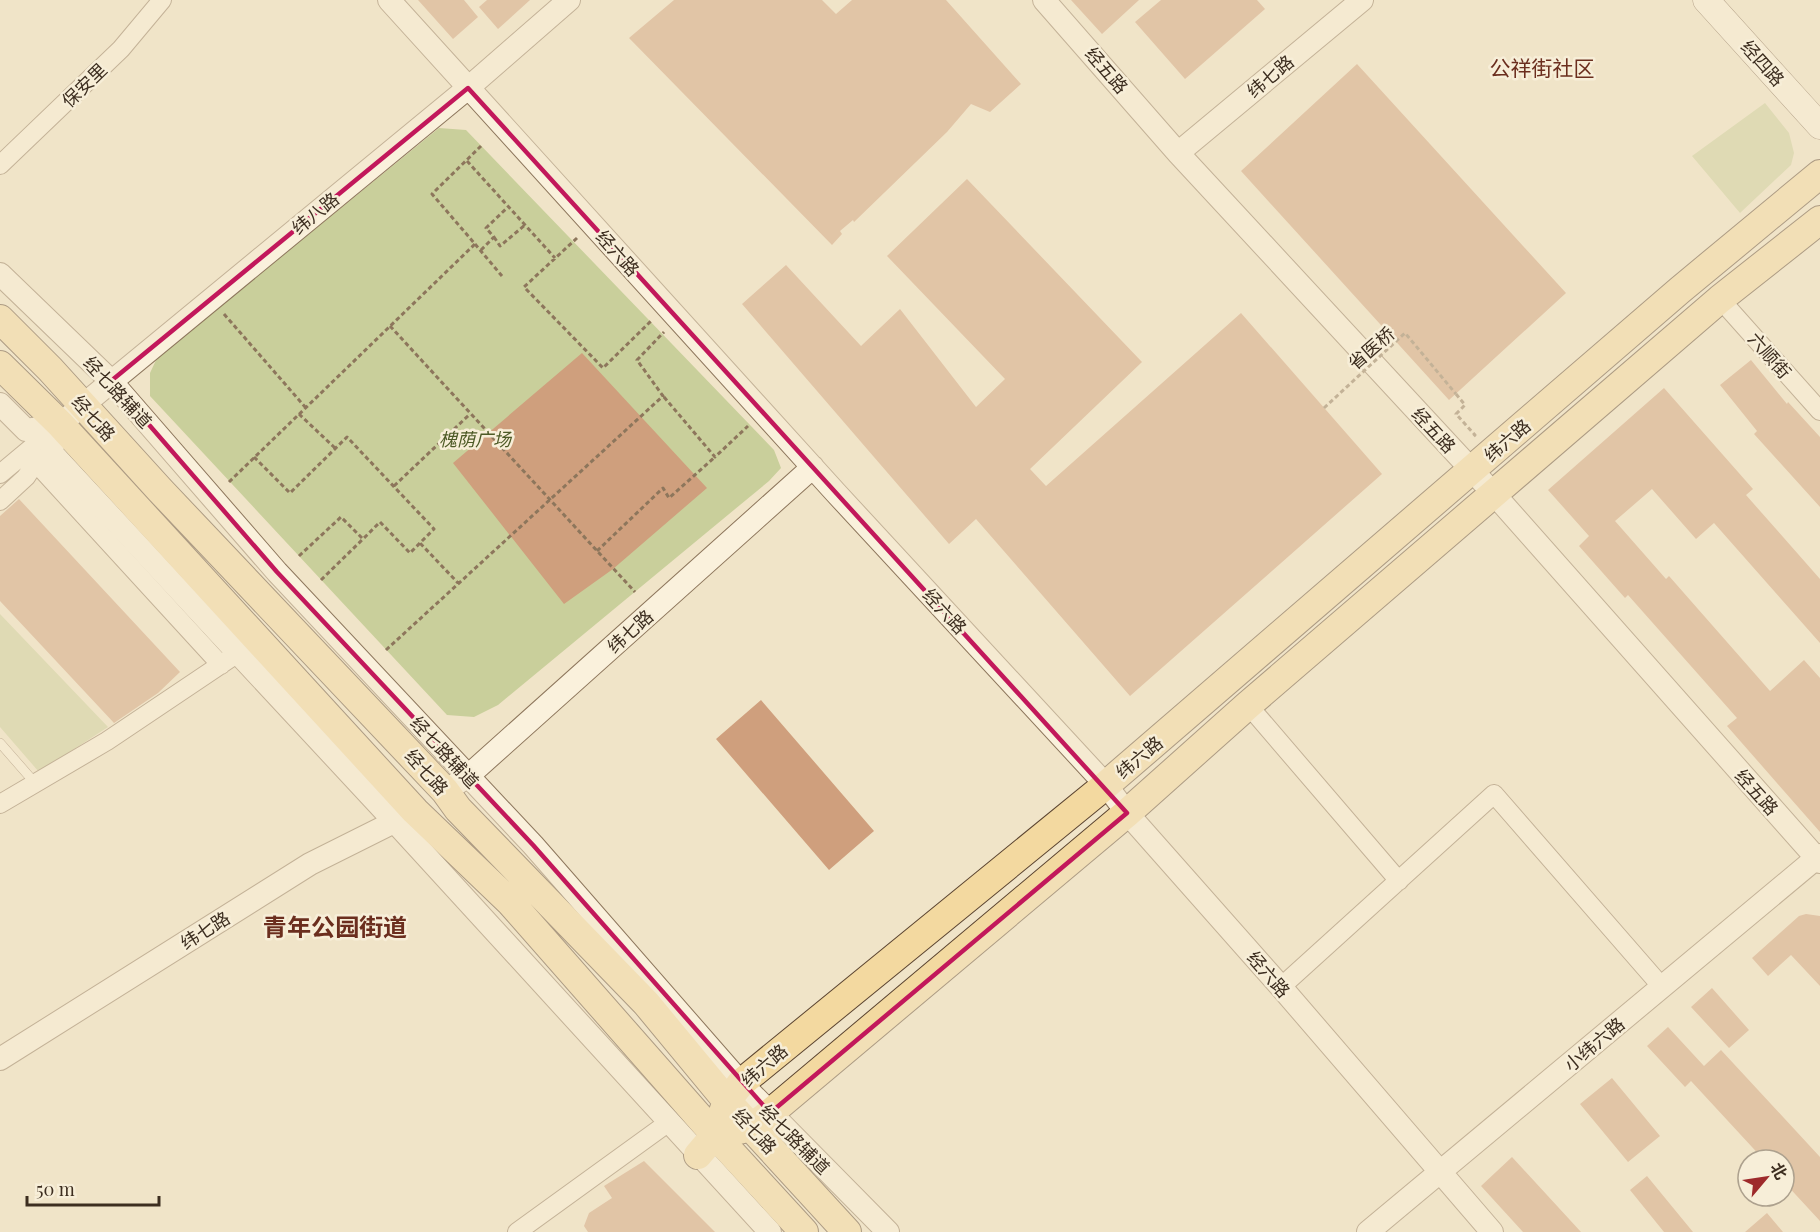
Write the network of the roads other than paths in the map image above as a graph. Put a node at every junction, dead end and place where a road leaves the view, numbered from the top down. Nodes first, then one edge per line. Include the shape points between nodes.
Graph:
1 (162, 0) edge
2 (389, 0) edge
3 (569, 0) edge
4 (1044, 0) edge
5 (1362, 0) edge
6 (1706, 0) edge
7 (468, 88) junction
8 (1820, 126) edge
9 (1174, 154) junction
10 (0, 165) edge
11 (1820, 174) edge
12 (1820, 220) edge
13 (0, 274) edge
14 (1720, 299) junction
15 (0, 319) edge
16 (0, 365) edge
17 (111, 381) junction
18 (0, 405) edge
19 (82, 405) junction
20 (1820, 411) edge
21 (60, 424) junction
22 (36, 463) junction
23 (813, 467) junction
24 (1472, 470) junction
25 (0, 474) edge
26 (1494, 494) junction
27 (0, 501) edge
28 (229, 659) junction
29 (1248, 705) junction
30 (0, 743) edge
31 (35, 783) junction
32 (456, 783) junction
33 (1106, 785) junction
34 (0, 804) edge
35 (1127, 813) junction
36 (405, 817) junction
37 (1819, 859) edge
38 (1399, 881) junction
39 (1281, 987) junction
40 (1662, 987) junction
41 (0, 1059) edge
42 (734, 1092) junction
43 (761, 1120) junction
44 (669, 1122) junction
45 (707, 1145) junction
46 (1442, 1172) junction
47 (517, 1232) edge
48 (770, 1232) edge
49 (804, 1232) edge
50 (847, 1232) edge
51 (888, 1232) edge
52 (1368, 1232) edge
53 (1492, 1232) edge

1 - 10 street, 保安里 via 121,49
2 - 7 street, 经六路
3 - 7 street, 纬八路
4 - 9 street, 经五路
5 - 9 street, 纬七路
6 - 8 main road, 经四路
7 - 17 street, 纬八路
7 - 23 street, 经六路
9 - 24 street, 经五路
11 - 24 main road, 纬六路
12 - 14 main road, 纬六路
13 - 17 street, 经七路辅道
14 - 20 street, 六顺街
14 - 26 main road, 纬六路
15 - 19 main road, 经七路
16 - 21 main road, 经七路
17 - 19 street, 纬八路
17 - 32 street, 经七路辅道
18 - 21 street via 26,430
19 - 21 street, 纬八路
19 - 32 main road, 经七路
21 - 22 street
21 - 25 street
21 - 28 street via 51,452
21 - 36 main road, 经七路
22 - 27 street via 27,477
22 - 28 street
23 - 32 street, 纬七路
23 - 33 street, 经六路
24 - 26 street, 经五路
24 - 33 main road, 纬六路
26 - 29 main road, 纬六路
26 - 37 street, 经五路
28 - 31 street via 107,741
28 - 36 street
29 - 35 main road, 纬六路
29 - 38 street
30 - 31 lane
31 - 34 street
32 - 42 main road, 经七路 via 458,809
33 - 35 street, 经六路
33 - 42 main road, 纬六路
35 - 39 street, 经六路
35 - 43 main road, 纬六路
36 - 41 street, 纬七路 via 310,864
36 - 44 street
36 - 45 main road, 经七路 via 511,903
37 - 40 street, 小纬六路
38 - 39 street
38 - 40 street via 1494,794
39 - 46 street, 经六路
40 - 46 street, 小纬六路
42 - 43 main road, 经七路
42 - 45 main road, 纬六路
43 - 45 main road, 纬六路
43 - 50 main road, 经七路
43 - 51 street, 经七路辅道
44 - 45 street
44 - 47 street
45 - 48 street
45 - 49 main road, 经七路
46 - 52 street, 小纬六路
46 - 53 street, 经六路

